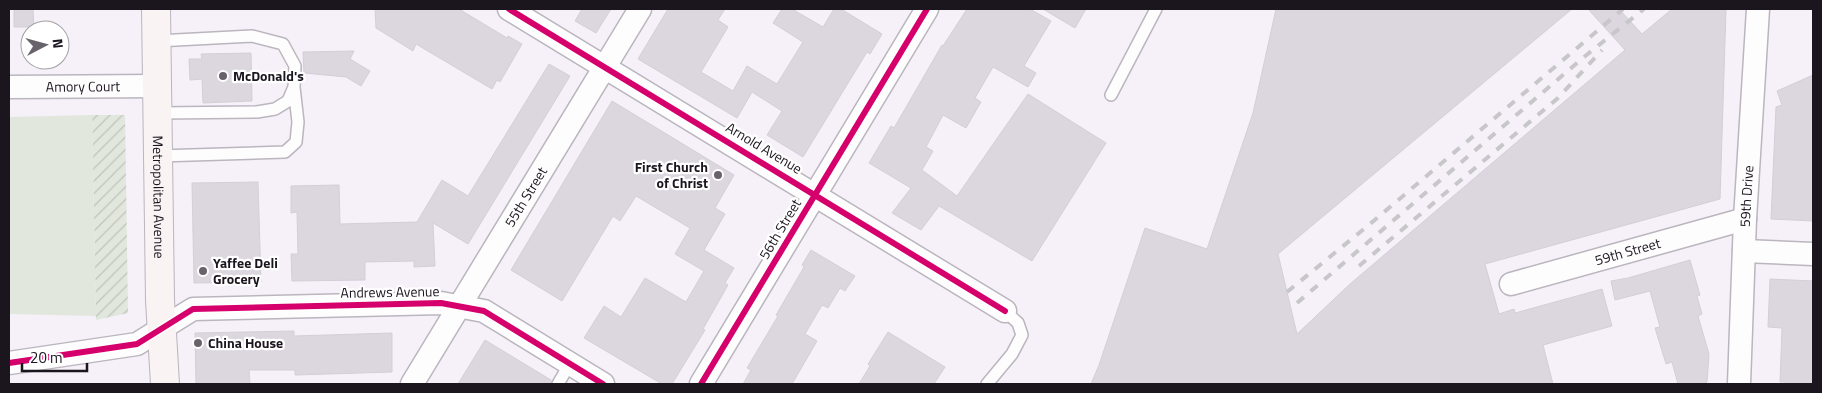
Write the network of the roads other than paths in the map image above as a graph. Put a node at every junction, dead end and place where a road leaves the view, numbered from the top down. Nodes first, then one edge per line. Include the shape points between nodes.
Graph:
1 (156, 9) edge
2 (509, 9) edge
3 (640, 9) edge
4 (927, 9) edge
5 (1156, 9) edge
6 (1758, 9) edge
7 (157, 41) junction
8 (604, 67) junction
9 (158, 86) junction
10 (9, 87) edge
11 (294, 87) junction
12 (1111, 95) dead end
13 (158, 113) junction
14 (159, 156) junction
15 (815, 194) junction
16 (1745, 219) junction
17 (1744, 252) junction
18 (1813, 254) edge
19 (1511, 284) dead end
20 (460, 306) junction
21 (1004, 311) joint
22 (162, 328) junction
23 (9, 363) edge
24 (569, 364) junction
25 (165, 384) edge
26 (412, 384) edge
27 (558, 384) edge
28 (603, 384) edge
29 (701, 384) edge
30 (987, 384) edge
31 (1739, 384) edge

1 - 7 main road, Metropolitan Avenue
2 - 8 street, Arnold Avenue
3 - 8 street, 55th Street
4 - 15 street, 56th Street
5 - 12 lane
6 - 16 street, 59th Drive
7 - 9 main road, Metropolitan Avenue
7 - 11 lane via 252,36 283,44 295,66
8 - 15 street, Arnold Avenue
8 - 20 street, 55th Street
9 - 10 street, Amory Court
9 - 13 main road, Metropolitan Avenue
11 - 13 lane via 288,101 275,109
11 - 14 lane via 298,122 296,142 285,152
13 - 14 main road, Metropolitan Avenue
14 - 22 main road, Metropolitan Avenue
15 - 21 street, Arnold Avenue
15 - 29 street, 56th Street
16 - 17 street, 59th Drive
16 - 19 street, 59th Street
17 - 18 street
17 - 31 street, 59th Drive
20 - 22 street, Andrews Avenue via 422,303 193,309
20 - 24 street, Andrews Avenue via 484,311
20 - 26 street, 55th Street
21 - 30 lane via 1018,323 1022,335 1012,354
22 - 23 street, Andrews Avenue via 137,344
22 - 25 main road, Metropolitan Avenue
24 - 27 lane
24 - 28 street, Andrews Avenue

